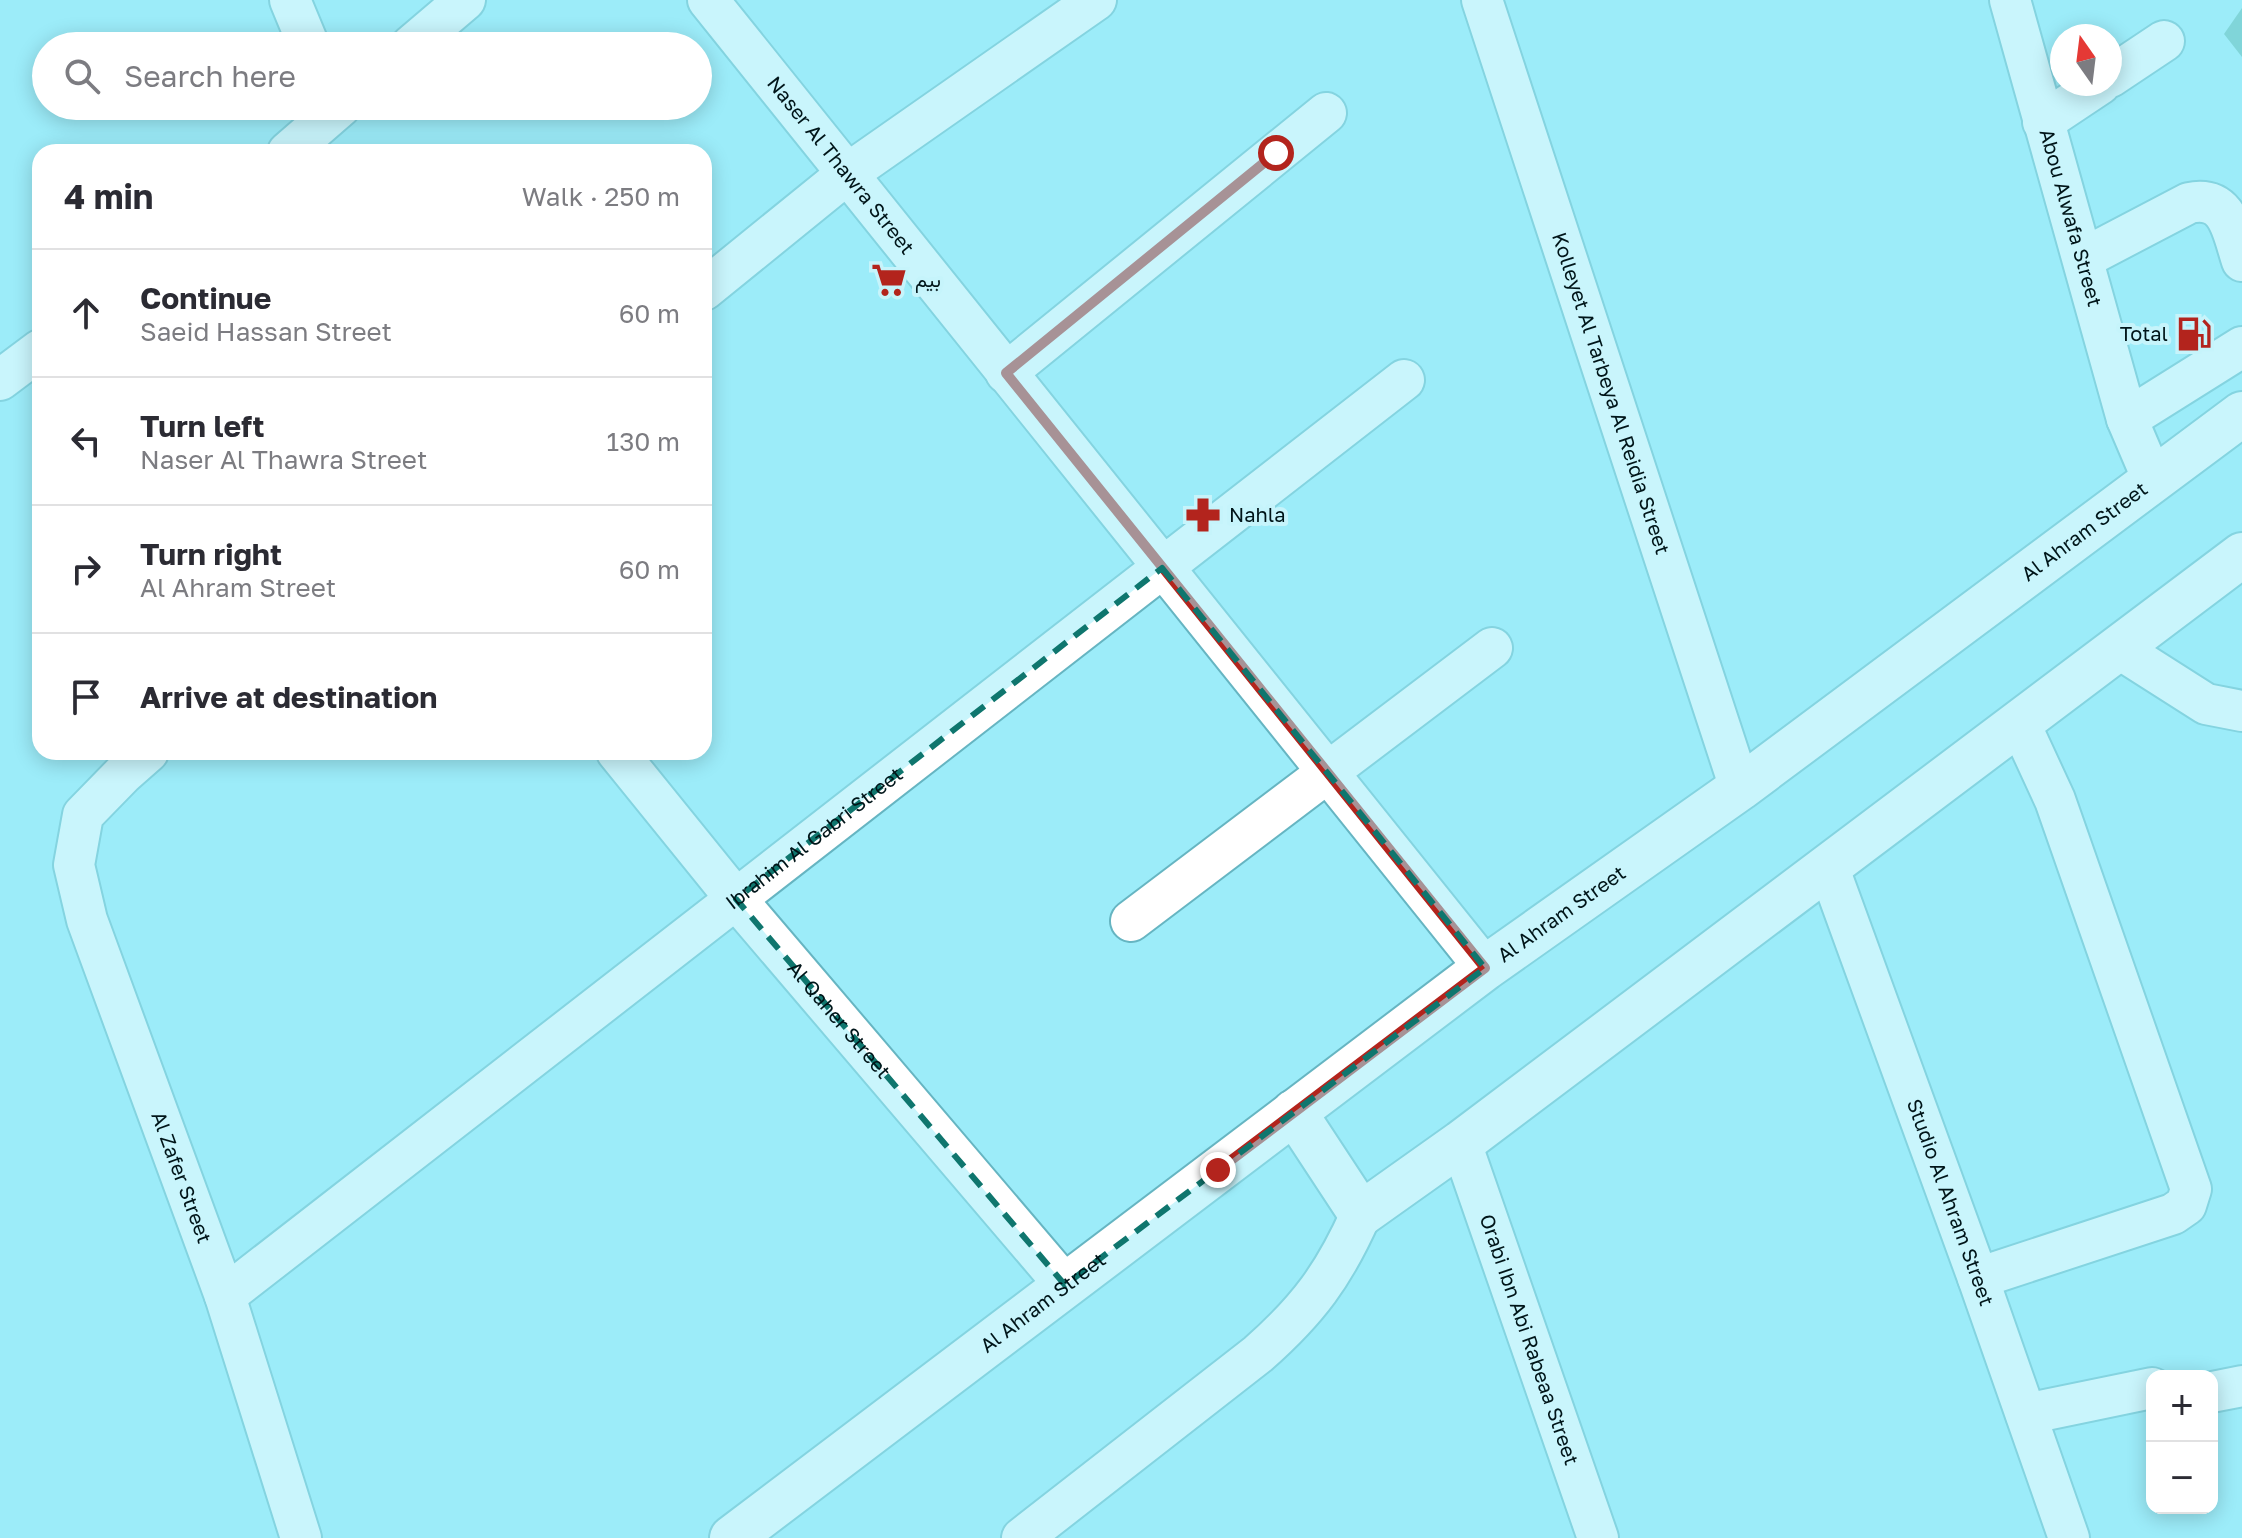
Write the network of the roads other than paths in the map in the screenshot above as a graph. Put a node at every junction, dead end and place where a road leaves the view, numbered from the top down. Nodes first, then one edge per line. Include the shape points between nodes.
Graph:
1 (290, 0) edge
2 (465, 0) edge
3 (708, 0) edge
4 (1096, 0) edge
5 (2010, 0) edge
6 (1484, 5) edge
7 (303, 32) edge
8 (427, 32) edge
9 (2164, 41) dead end
10 (2122, 69) edge
11 (2082, 96) edge
12 (1326, 113) dead end
13 (323, 120) edge
14 (2043, 122) junction
15 (297, 144) edge
16 (847, 174) junction
17 (2084, 258) junction
18 (2242, 261) edge
19 (712, 284) edge
20 (2242, 347) edge
21 (32, 356) edge
22 (1006, 373) junction
23 (0, 380) edge
24 (1404, 380) dead end
25 (2242, 414) edge
26 (2127, 419) junction
27 (2153, 480) junction
28 (2242, 555) edge
29 (1162, 568) junction
30 (1492, 648) dead end
31 (2118, 648) junction
32 (2242, 711) edge
33 (2019, 722) junction
34 (139, 760) edge
35 (623, 760) edge
36 (1327, 774) junction
37 (1740, 788) junction
38 (1828, 866) junction
39 (736, 899) junction
40 (1131, 921) dead end
41 (1485, 968) junction
42 (1294, 1112) junction
43 (1461, 1143) junction
44 (1361, 1214) junction
45 (1978, 1278) junction
46 (1065, 1285) junction
47 (225, 1296) junction
48 (2242, 1386) edge
49 (2146, 1389) edge
50 (2218, 1391) edge
51 (2026, 1414) junction
52 (301, 1538) edge
53 (732, 1538) edge
54 (1022, 1538) edge
55 (1598, 1538) edge
56 (2069, 1538) edge

1 - 7 street
2 - 8 street
3 - 16 street, Naser Al Thawra Street
4 - 16 street
5 - 14 street, Abou Alwafa Street
6 - 37 street, Kolleyet Al Tarbeya Al Reidia Street
9 - 10 street
11 - 14 street
12 - 22 street
13 - 15 street
14 - 17 street, Abou Alwafa Street
16 - 19 street
16 - 22 street, Naser Al Thawra Street
17 - 18 street via 2199,201 2226,215
17 - 26 street, Abou Alwafa Street
20 - 26 street
21 - 23 street
22 - 29 street, Naser Al Thawra Street
24 - 29 street, Ibrahim Al Gabri Street
25 - 27 main road, Al Ahram Street
26 - 27 street, Abou Alwafa Street
27 - 37 main road, Al Ahram Street
28 - 31 main road
29 - 36 street, Naser Al Thawra Street
29 - 39 street, Ibrahim Al Gabri Street
30 - 36 street
31 - 32 street via 2206,704
31 - 33 main road
33 - 38 main road
33 - 45 street via 2055,800 2191,1189 2181,1211
34 - 47 street, Al Zafer Street via 83,815 74,865 87,920
35 - 39 street, Al Qaher Street
36 - 40 street
36 - 41 street, Naser Al Thawra Street
37 - 41 main road, Al Ahram Street
38 - 43 main road
38 - 45 street, Studio Al Ahram Street
39 - 46 street, Al Qaher Street
39 - 47 street, Ibrahim Al Gabri Street
41 - 42 main road, Al Ahram Street
42 - 44 main road
42 - 46 main road, Al Ahram Street
43 - 44 main road
43 - 55 street, Orabi Ibn Abi Rabeaa Street
44 - 54 street via 1343,1254 1291,1325
45 - 51 street, Studio Al Ahram Street
46 - 53 main road, Al Ahram Street
47 - 52 street, Al Zafer Street
48 - 50 street
49 - 51 street
51 - 56 street, Studio Al Ahram Street

